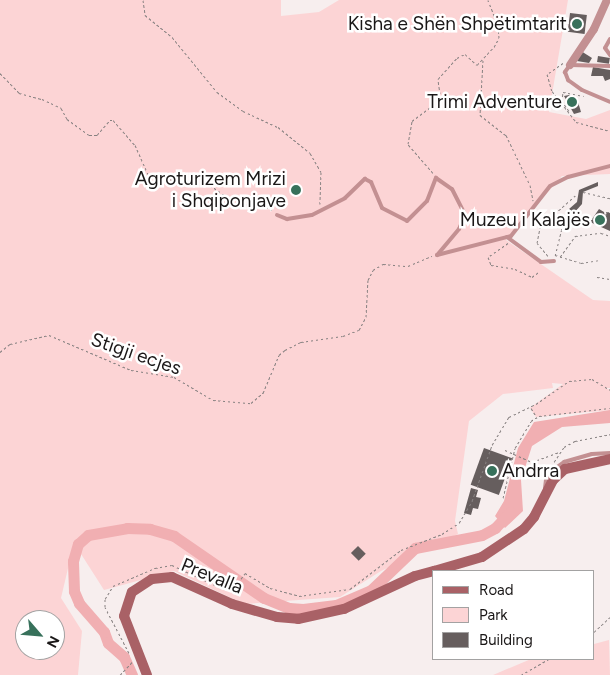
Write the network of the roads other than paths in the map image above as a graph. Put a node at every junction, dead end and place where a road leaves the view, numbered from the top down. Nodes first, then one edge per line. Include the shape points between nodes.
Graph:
1 (607, 0) edge
2 (610, 39) edge
3 (610, 55) edge
4 (572, 62) junction
5 (610, 66) edge
6 (610, 102) edge
7 (610, 166) edge
8 (277, 215) road end
9 (506, 237) junction
10 (554, 261) road end
11 (610, 453) edge
12 (610, 458) edge
13 (545, 495) junction
14 (439, 570) edge
15 (432, 572) edge
16 (147, 675) edge

1 - 4 street via 594,29
2 - 3 lane via 605,48
4 - 5 lane
4 - 6 lane via 565,69 565,76 589,93
7 - 9 lane via 561,180 535,203 515,233
8 - 9 lane via 288,219 312,215 345,198 365,179 371,182 382,208 407,221 427,201 436,178 452,189 465,215 456,233 437,255
9 - 10 lane via 541,262
11 - 13 lane via 564,462 546,480
12 - 13 main road via 568,467 553,480
13 - 14 main road via 531,521 497,548 467,564
15 - 16 main road, Prevalla via 328,614 282,618 232,604 172,577 152,578 132,592 125,609 126,628

